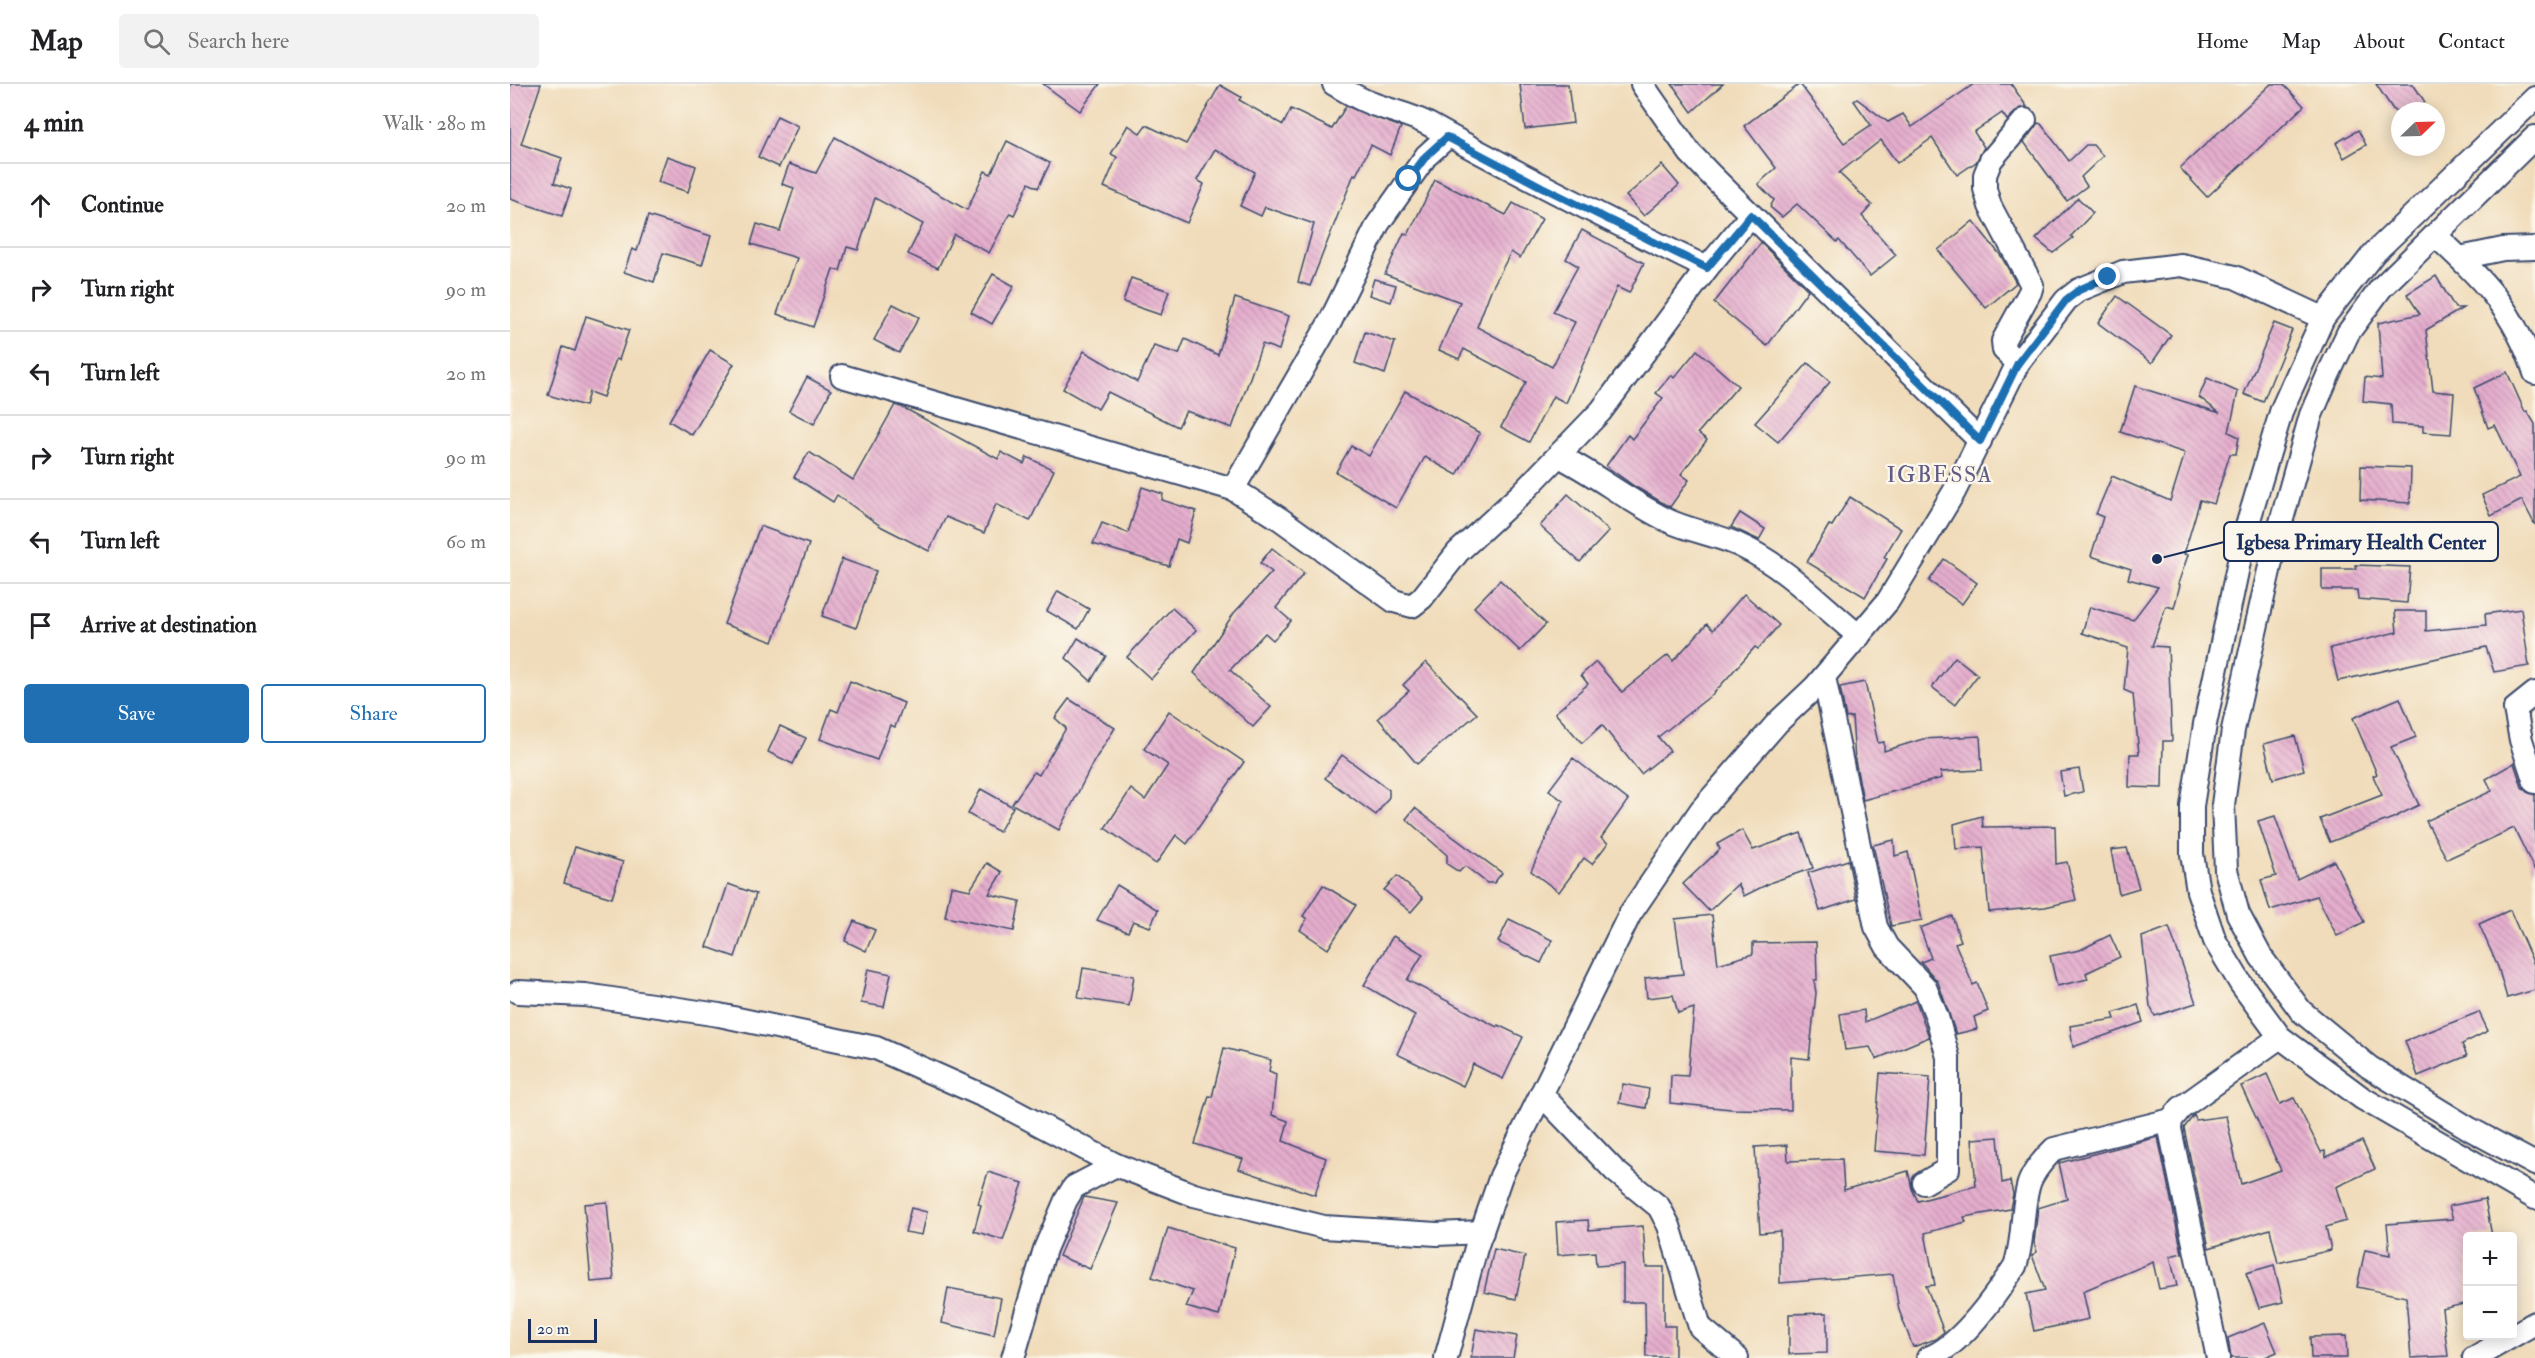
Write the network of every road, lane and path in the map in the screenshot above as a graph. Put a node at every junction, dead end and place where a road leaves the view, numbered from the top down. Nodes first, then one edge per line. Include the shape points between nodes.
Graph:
1 (1334, 84) edge
2 (1642, 84) edge
3 (2535, 98) edge
4 (2025, 120) dead end
5 (1447, 137) junction
6 (2535, 138) edge
7 (1751, 215) junction
8 (2435, 235) junction
9 (2535, 248) edge
10 (2460, 258) junction
11 (1707, 268) junction
12 (2323, 318) junction
13 (2018, 363) junction
14 (2535, 373) edge
15 (842, 376) dead end
16 (1980, 441) junction
17 (1559, 456) junction
18 (1233, 489) junction
19 (1859, 636) junction
20 (1824, 676) junction
21 (2535, 693) edge
22 (2535, 782) edge
23 (518, 992) dead end
24 (2280, 1036) junction
25 (1541, 1094) junction
26 (2171, 1120) junction
27 (2535, 1164) edge
28 (1116, 1166) junction
29 (1924, 1183) dead end
30 (2535, 1198) edge
31 (1482, 1232) junction
32 (2533, 1329) edge
33 (2488, 1355) edge
34 (1013, 1358) edge
35 (1446, 1358) edge
36 (1737, 1358) edge
37 (1928, 1358) edge
38 (2218, 1358) edge

1 - 5 street
2 - 7 street via 1690,153
3 - 12 street via 2374,253
4 - 13 street via 1991,160 1985,175 1990,206 2032,285 2003,341 2004,350
5 - 11 street
5 - 18 street via 1426,156 1378,224 1330,322
6 - 8 street
7 - 11 street
7 - 16 street
8 - 10 street
8 - 27 street via 2395,272 2348,333 2311,414 2275,544 2233,730 2223,805 2226,870 2230,893 2251,940 2301,1011 2369,1067
9 - 10 street via 2494,250
10 - 14 street via 2511,315
11 - 17 street via 1601,411
12 - 13 street via 2235,277 2181,265 2151,267 2123,272 2079,290 2066,300
12 - 24 street via 2282,409 2245,533 2192,806 2192,854 2198,891 2215,941
13 - 16 street
15 - 18 street
16 - 19 street via 1888,601
17 - 18 street via 1458,552 1412,606 1394,601
17 - 19 street via 1669,521 1722,538 1768,560
19 - 20 street
20 - 25 street via 1701,810 1630,914
20 - 29 street via 1876,927 1887,947 1924,987 1947,1057 1948,1169
21 - 22 street via 2515,710
23 - 28 street via 585,995 719,1015 876,1048 995,1101
24 - 26 street via 2181,1108
24 - 30 street via 2362,1098
25 - 31 street via 1501,1176
25 - 36 street via 1616,1171 1659,1208 1669,1226 1700,1327
26 - 37 street via 2054,1149 2028,1186 2015,1266 1962,1336
26 - 38 street
28 - 31 street via 1194,1195 1324,1227 1437,1234
28 - 34 street via 1074,1187 1066,1200 1045,1249
31 - 35 street
32 - 33 street

